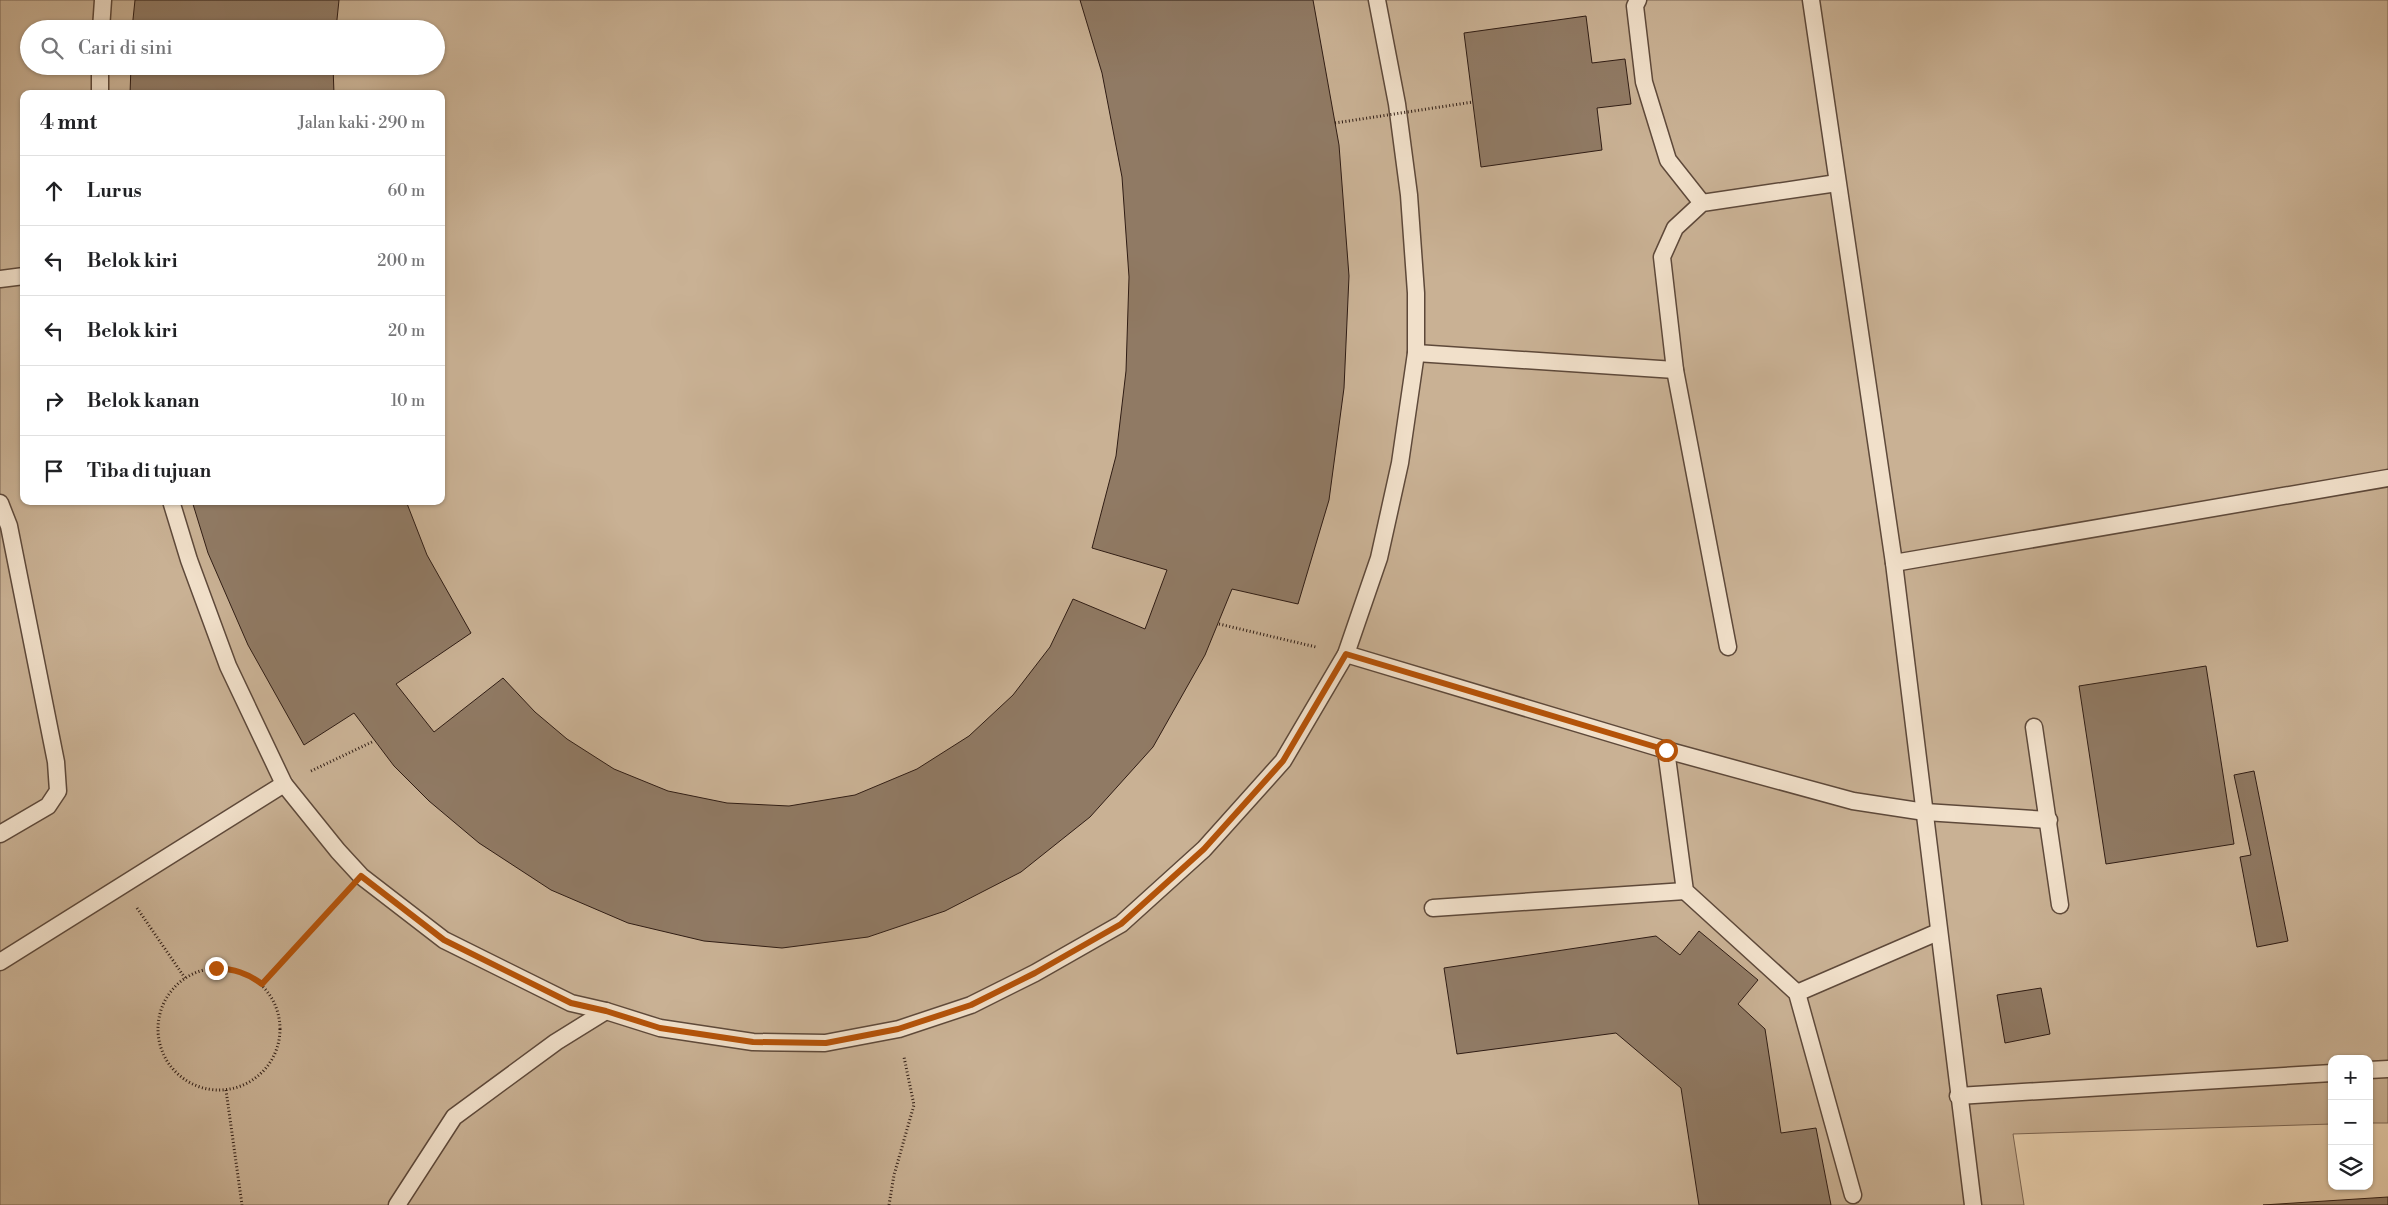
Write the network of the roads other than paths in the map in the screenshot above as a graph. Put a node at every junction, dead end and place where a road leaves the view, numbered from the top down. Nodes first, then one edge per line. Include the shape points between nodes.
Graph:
1 (103, 0) edge
2 (1377, 0) edge
3 (1638, 0) edge
4 (1811, 0) edge
5 (102, 20) edge
6 (100, 75) edge
7 (100, 90) edge
8 (1837, 183) junction
9 (1702, 203) junction
10 (20, 276) edge
11 (0, 279) edge
12 (1416, 353) junction
13 (1675, 370) junction
14 (2388, 478) edge
15 (0, 502) edge
16 (172, 505) edge
17 (1894, 563) junction
18 (1728, 647) dead end
19 (1346, 654) junction
20 (2034, 727) dead end
21 (1666, 750) junction
22 (284, 784) junction
23 (1925, 812) junction
24 (2049, 820) junction
25 (0, 834) edge
26 (1685, 891) junction
27 (2060, 905) dead end
28 (1433, 908) dead end
29 (1938, 932) junction
30 (0, 962) edge
31 (1797, 993) junction
32 (606, 1011) junction
33 (2388, 1069) edge
34 (2373, 1070) edge
35 (2328, 1073) edge
36 (1958, 1096) junction
37 (1853, 1195) dead end
38 (397, 1205) edge
39 (1973, 1205) edge

1 - 5 lane
2 - 12 lane via 1397,104 1409,195 1416,293
3 - 9 lane via 1644,82 1668,160
4 - 8 lane
6 - 7 lane
8 - 9 lane
8 - 17 lane
9 - 13 lane via 1675,228 1662,257
10 - 11 lane
12 - 13 lane
12 - 19 lane via 1400,462 1379,558
13 - 18 lane
14 - 17 lane
15 - 25 lane via 9,526 56,762 58,791 48,806
16 - 22 lane via 228,666
17 - 23 lane
19 - 21 lane
19 - 32 lane via 1283,761 1204,849 1121,924 971,1005 898,1029 826,1043 753,1042 660,1028
20 - 24 lane
21 - 23 lane via 1853,801
21 - 26 lane
22 - 30 lane
22 - 32 lane via 361,876 444,940 571,1003
23 - 24 lane
23 - 29 lane
24 - 27 lane
26 - 28 lane
26 - 31 lane
29 - 31 lane
29 - 36 lane
31 - 37 lane
32 - 38 lane via 556,1042 454,1116
33 - 34 lane
35 - 36 lane
36 - 39 lane

